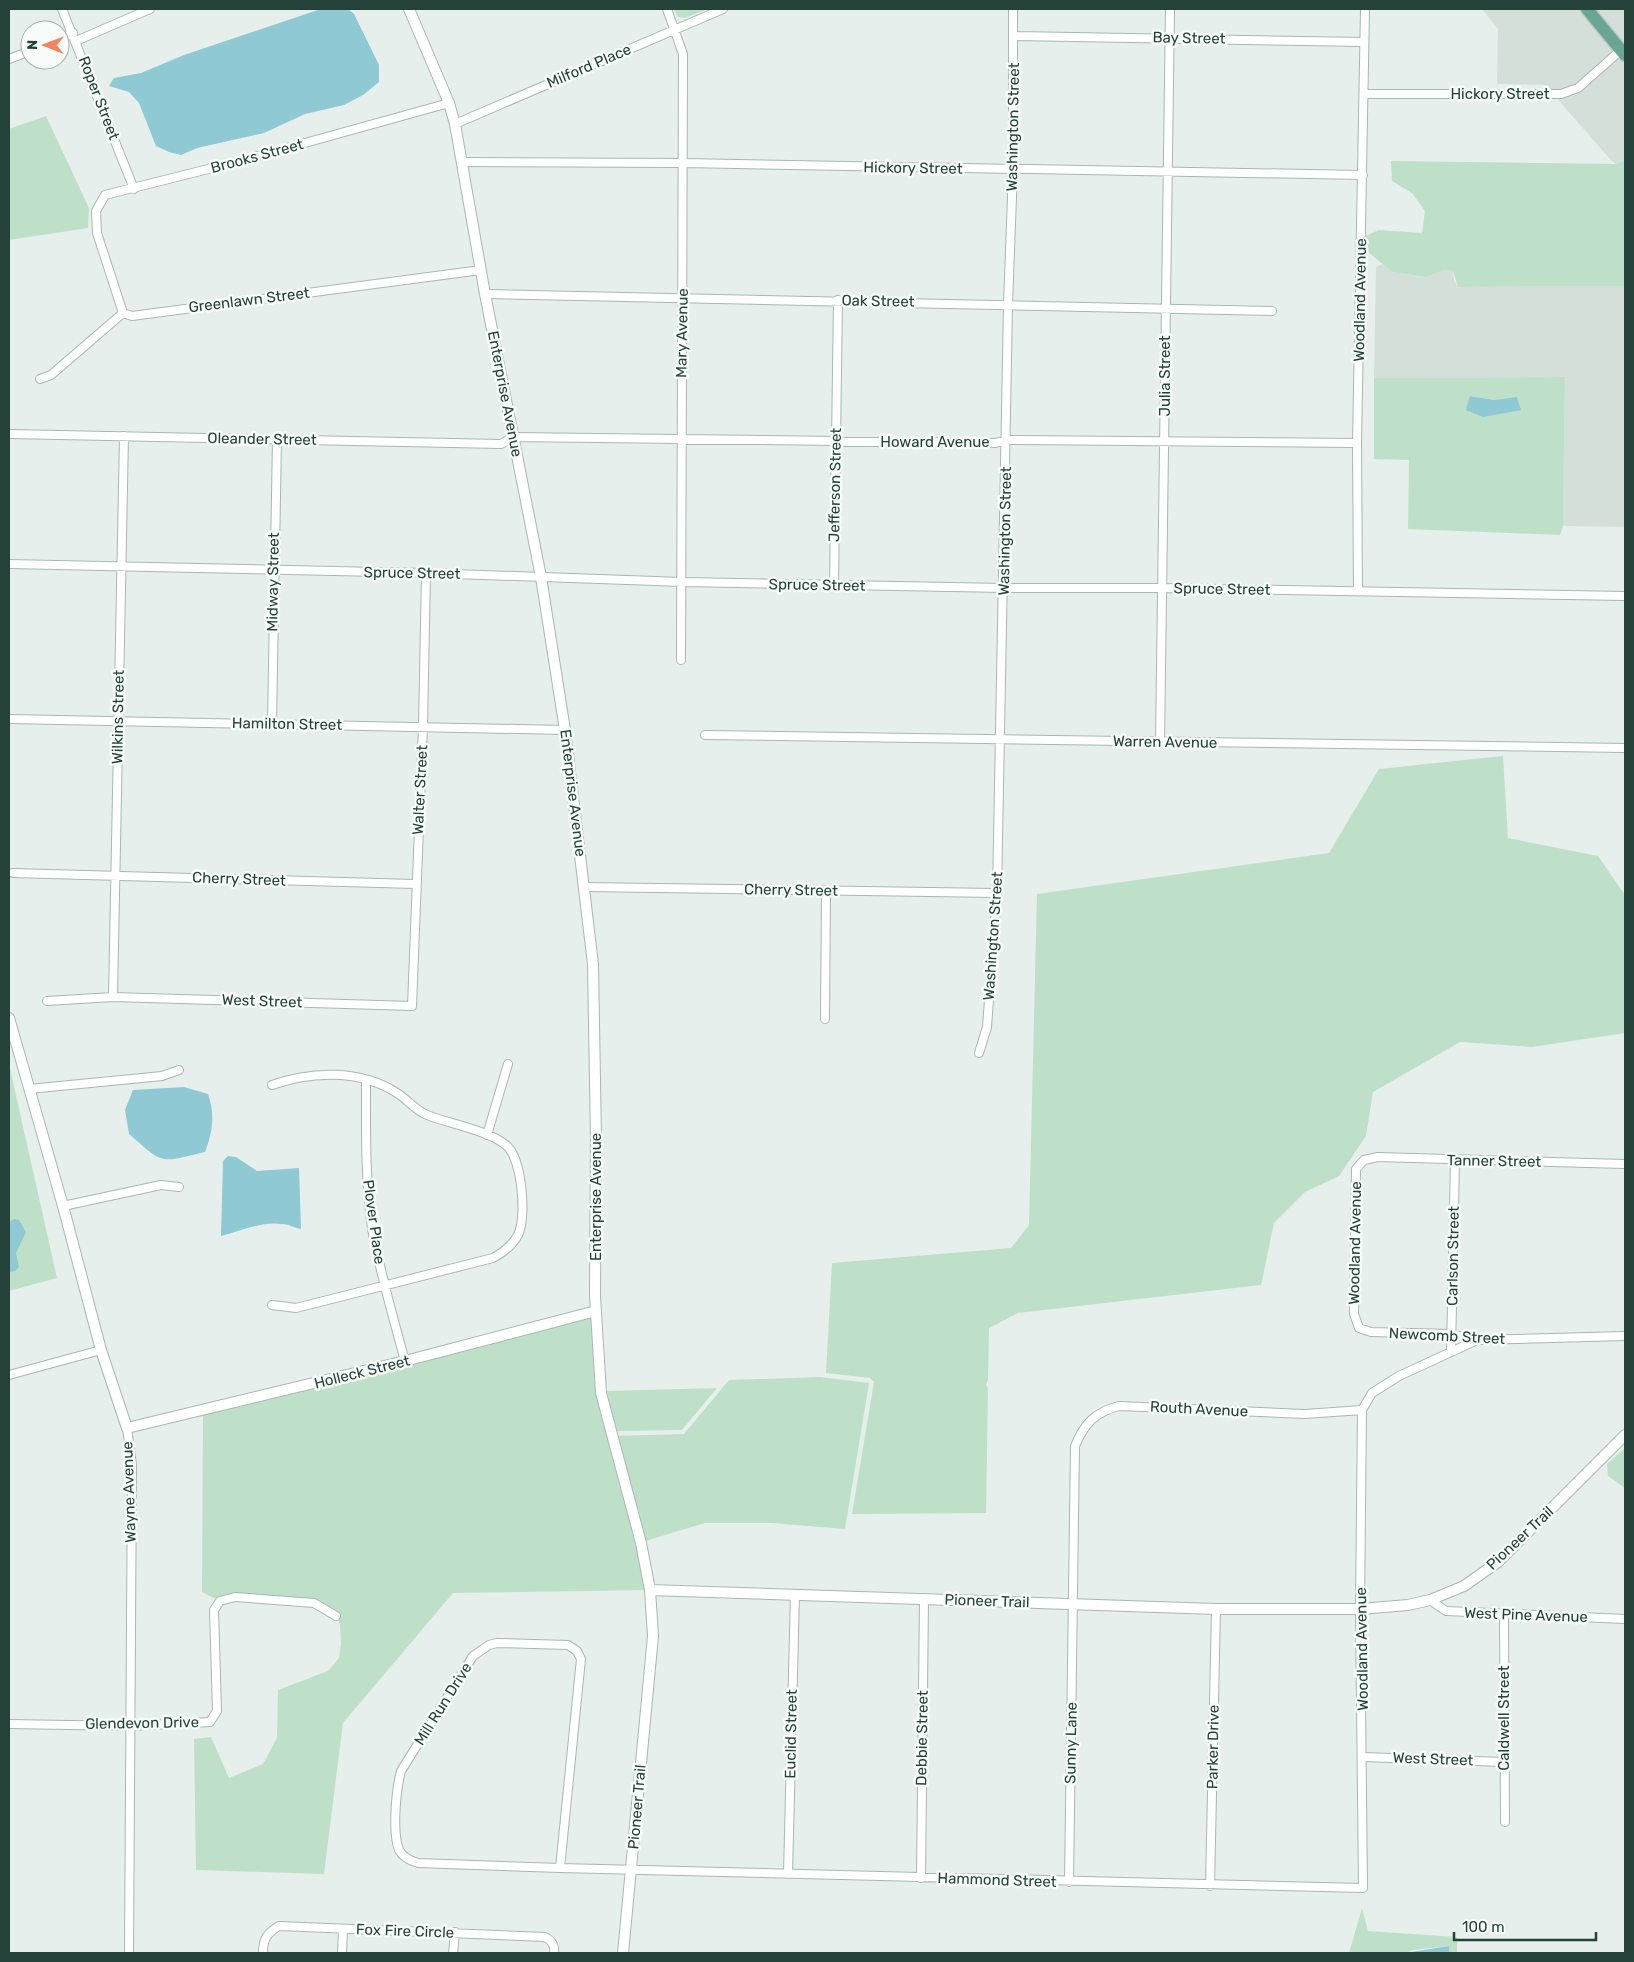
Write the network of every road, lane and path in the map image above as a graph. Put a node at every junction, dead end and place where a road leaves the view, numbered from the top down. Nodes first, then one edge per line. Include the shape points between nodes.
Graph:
1 (62, 9) edge
2 (150, 9) edge
3 (409, 9) edge
4 (667, 9) edge
5 (723, 9) edge
6 (1013, 9) edge
7 (1170, 9) edge
8 (1364, 9) edge
9 (1588, 9) edge
10 (676, 29) junction
11 (1014, 36) junction
12 (70, 37) edge
13 (75, 37) junction
14 (1169, 38) junction
15 (1364, 42) junction
16 (1623, 52) edge
17 (1364, 94) junction
18 (449, 103) junction
19 (455, 124) junction
20 (463, 162) junction
21 (684, 163) junction
22 (1013, 170) junction
23 (1168, 172) junction
24 (1363, 175) junction
25 (134, 188) junction
26 (482, 270) junction
27 (485, 294) junction
28 (683, 298) junction
29 (838, 300) junction
30 (1008, 305) junction
31 (1166, 308) junction
32 (1272, 311) dead end
33 (122, 313) junction
34 (40, 379) dead end
35 (9, 434) edge
36 (124, 436) junction
37 (513, 437) junction
38 (277, 439) junction
39 (681, 439) junction
40 (1006, 440) junction
41 (1165, 440) junction
42 (836, 442) junction
43 (1357, 443) junction
44 (9, 564) edge
45 (121, 568) junction
46 (273, 570) junction
47 (426, 573) junction
48 (541, 577) junction
49 (683, 582) junction
50 (834, 585) junction
51 (1004, 588) junction
52 (1163, 588) junction
53 (1358, 591) junction
54 (1625, 596) edge
55 (681, 660) dead end
56 (9, 719) edge
57 (118, 721) junction
58 (272, 724) junction
59 (423, 726) junction
60 (565, 730) junction
61 (705, 735) dead end
62 (1000, 738) junction
63 (1160, 743) junction
64 (1625, 748) edge
65 (13, 873) dead end
66 (115, 876) junction
67 (415, 884) junction
68 (585, 887) junction
69 (826, 890) junction
70 (997, 893) junction
71 (113, 997) junction
72 (47, 1001) dead end
73 (412, 1006) joint
74 (9, 1018) edge
75 (825, 1019) dead end
76 (979, 1052) dead end
77 (508, 1064) dead end
78 (179, 1070) dead end
79 (366, 1080) junction
80 (272, 1085) dead end
81 (29, 1089) junction
82 (487, 1135) junction
83 (1364, 1160) joint
84 (1455, 1160) junction
85 (1625, 1164) edge
86 (179, 1188) dead end
87 (63, 1206) junction
88 (385, 1287) junction
89 (272, 1305) dead end
90 (596, 1311) junction
91 (1359, 1328) joint
92 (1451, 1334) junction
93 (1625, 1336) edge
94 (1477, 1340) junction
95 (101, 1350) junction
96 (1451, 1352) junction
97 (405, 1361) junction
98 (9, 1375) edge
99 (1362, 1410) junction
100 (127, 1428) junction
101 (1625, 1436) edge
102 (650, 1590) junction
103 (795, 1594) junction
104 (924, 1598) junction
105 (1430, 1600) junction
106 (1074, 1604) junction
107 (1216, 1609) junction
108 (1360, 1609) junction
109 (1504, 1615) junction
110 (336, 1616) dead end
111 (1625, 1619) edge
112 (9, 1724) edge
113 (130, 1726) junction
114 (1363, 1757) junction
115 (1504, 1762) junction
116 (1505, 1822) dead end
117 (560, 1868) junction
118 (631, 1870) junction
119 (788, 1874) junction
120 (921, 1878) junction
121 (1069, 1882) junction
122 (1210, 1886) junction
123 (1363, 1888) joint
124 (343, 1929) junction
125 (454, 1932) junction
126 (128, 1953) edge
127 (262, 1953) edge
128 (342, 1953) edge
129 (453, 1953) edge
130 (554, 1953) edge
131 (623, 1953) edge

1 - 13 street, Roper Street
2 - 13 street
3 - 18 street, Enterprise Avenue
4 - 10 street, Mary Avenue
5 - 10 street, Milford Place
6 - 11 street, Washington Street
7 - 14 street, Julia Street
8 - 15 street, Woodland Avenue
9 - 16 main road
10 - 19 street, Milford Place
10 - 21 street, Mary Avenue via 683,54
11 - 14 street, Bay Street
11 - 22 street, Washington Street
12 - 13 street
13 - 25 street, Roper Street
14 - 15 street, Bay Street
14 - 23 street, Julia Street
15 - 17 street, Woodland Avenue
16 - 17 street, Hickory Street via 1578,88 1561,94
17 - 24 street, Woodland Avenue
18 - 19 street, Enterprise Avenue
18 - 25 street, Brooks Street
19 - 20 street, Enterprise Avenue
20 - 21 street, Hickory Street
20 - 26 street, Enterprise Avenue
21 - 22 street, Hickory Street
21 - 28 street, Mary Avenue
22 - 23 street, Hickory Street
22 - 30 street, Washington Street
23 - 24 street, Hickory Street
23 - 31 street, Julia Street
24 - 43 street, Woodland Avenue
25 - 33 street, Brooks Street via 104,195 96,211 97,234
26 - 27 street, Enterprise Avenue
26 - 33 street, Greenlawn Street via 132,316
27 - 28 street, Oak Street
27 - 37 street, Enterprise Avenue
28 - 29 street, Oak Street
28 - 39 street, Mary Avenue
29 - 30 street, Oak Street
29 - 42 street, Jefferson Street
30 - 31 street, Oak Street
30 - 40 street, Washington Street
31 - 32 street, Oak Street
31 - 41 street, Julia Street
33 - 34 street via 51,375
35 - 36 street, Oleander Street
36 - 38 street, Oleander Street
36 - 45 street, Wilkins Street
37 - 38 street, Oleander Street via 502,444
37 - 39 street, Howard Avenue
37 - 48 street, Enterprise Avenue
38 - 46 street, Midway Street
39 - 42 street, Howard Avenue
39 - 49 street, Mary Avenue
40 - 41 street, Howard Avenue
40 - 42 street, Howard Avenue via 995,444
40 - 51 street, Washington Street
41 - 43 street, Howard Avenue
41 - 52 street, Julia Street
42 - 50 street, Jefferson Street
43 - 53 street, Woodland Avenue
44 - 45 street, Spruce Street
45 - 46 street, Spruce Street
45 - 57 street, Wilkins Street
46 - 47 street, Spruce Street
46 - 58 street, Midway Street
47 - 48 street, Spruce Street
47 - 59 street, Walter Street
48 - 49 street, Spruce Street
48 - 60 street, Enterprise Avenue
49 - 50 street, Spruce Street
49 - 55 street, Mary Avenue
50 - 51 street, Spruce Street
51 - 52 street, Spruce Street
51 - 62 street, Washington Street
52 - 53 street, Spruce Street
52 - 63 street, Julia Street
53 - 54 street, Spruce Street
56 - 57 street, Hamilton Street
57 - 58 street, Hamilton Street
57 - 66 street, Wilkins Street
58 - 59 street, Hamilton Street
59 - 60 street, Hamilton Street
59 - 67 street, Walter Street
60 - 68 street, Enterprise Avenue
61 - 62 street, Warren Avenue
62 - 63 street, Warren Avenue
62 - 70 street, Washington Street
63 - 64 street, Warren Avenue
65 - 66 street, Cherry Street
66 - 67 street, Cherry Street
66 - 71 street, Wilkins Street
67 - 73 street, Walter Street
68 - 69 street, Cherry Street
68 - 90 street, Enterprise Avenue via 593,964
69 - 70 street, Cherry Street
69 - 75 street
70 - 76 street, Washington Street via 987,1027
71 - 72 street, West Street
71 - 73 street, West Street
74 - 81 street, Wayne Avenue
77 - 82 street
78 - 81 street via 162,1076
79 - 80 street via 340,1075 296,1076
79 - 82 street via 396,1093 418,1112
79 - 88 street, Plover Place via 365,1152 372,1228
81 - 87 street, Wayne Avenue
82 - 88 street via 506,1145 520,1172 521,1222 514,1242 493,1258
83 - 84 street, Tanner Street via 1378,1157
83 - 91 street, Woodland Avenue via 1356,1169 1354,1314
84 - 85 street, Tanner Street
84 - 92 street, Carlson Street
86 - 87 street via 160,1185
87 - 95 street, Wayne Avenue
88 - 89 street via 296,1308
88 - 97 street, Plover Place
90 - 97 street, Holleck Street
90 - 102 street, Enterprise Avenue via 601,1392 641,1543
91 - 92 street, Newcomb Street via 1371,1332
92 - 94 street, Newcomb Street
92 - 96 street, Carlson Street
93 - 94 street, Newcomb Street
94 - 96 street
95 - 98 street
95 - 100 street, Wayne Avenue
96 - 99 street via 1399,1376 1372,1393
97 - 100 street, Holleck Street
99 - 106 street, Routh Avenue via 1305,1414 1119,1406 1104,1410 1088,1421 1076,1446
99 - 108 street, Woodland Avenue
100 - 113 street, Wayne Avenue via 132,1465
101 - 105 street, Pioneer Trail via 1498,1562 1464,1586
102 - 103 street, Pioneer Trail
102 - 118 street, Pioneer Trail via 653,1636
103 - 104 street, Pioneer Trail
103 - 119 street, Euclid Street
104 - 106 street, Pioneer Trail
104 - 120 street, Debbie Street
105 - 108 street, Pioneer Trail
105 - 109 street, West Pine Avenue via 1446,1611
106 - 107 street, Pioneer Trail
106 - 121 street, Sunny Lane
107 - 108 street, Pioneer Trail
107 - 122 street, Parker Drive
108 - 114 street, Woodland Avenue
109 - 111 street, West Pine Avenue
109 - 115 street, Caldwell Street
110 - 113 street, Glendevon Drive via 314,1603 235,1597 220,1601 214,1610 217,1711 210,1722
112 - 113 street, Glendevon Drive
113 - 126 street, Wayne Avenue
114 - 115 street, West Street
114 - 123 street, Woodland Avenue
115 - 116 street, Caldwell Street
117 - 117 street, Mill Run Drive via 418,1863 400,1852 396,1839 401,1771 473,1656 489,1645 568,1646 577,1651 581,1659
117 - 118 street, Mill Run Drive
118 - 119 street, Hammond Street
118 - 131 street, Pioneer Trail
119 - 120 street, Hammond Street
120 - 121 street, Hammond Street
121 - 122 street, Hammond Street
122 - 123 street, Hammond Street
124 - 125 street, Fox Fire Circle
124 - 127 street, Fox Fire Circle via 279,1926 270,1931 263,1941
124 - 128 street
125 - 129 street
125 - 130 street, Fox Fire Circle via 545,1937 555,1948

